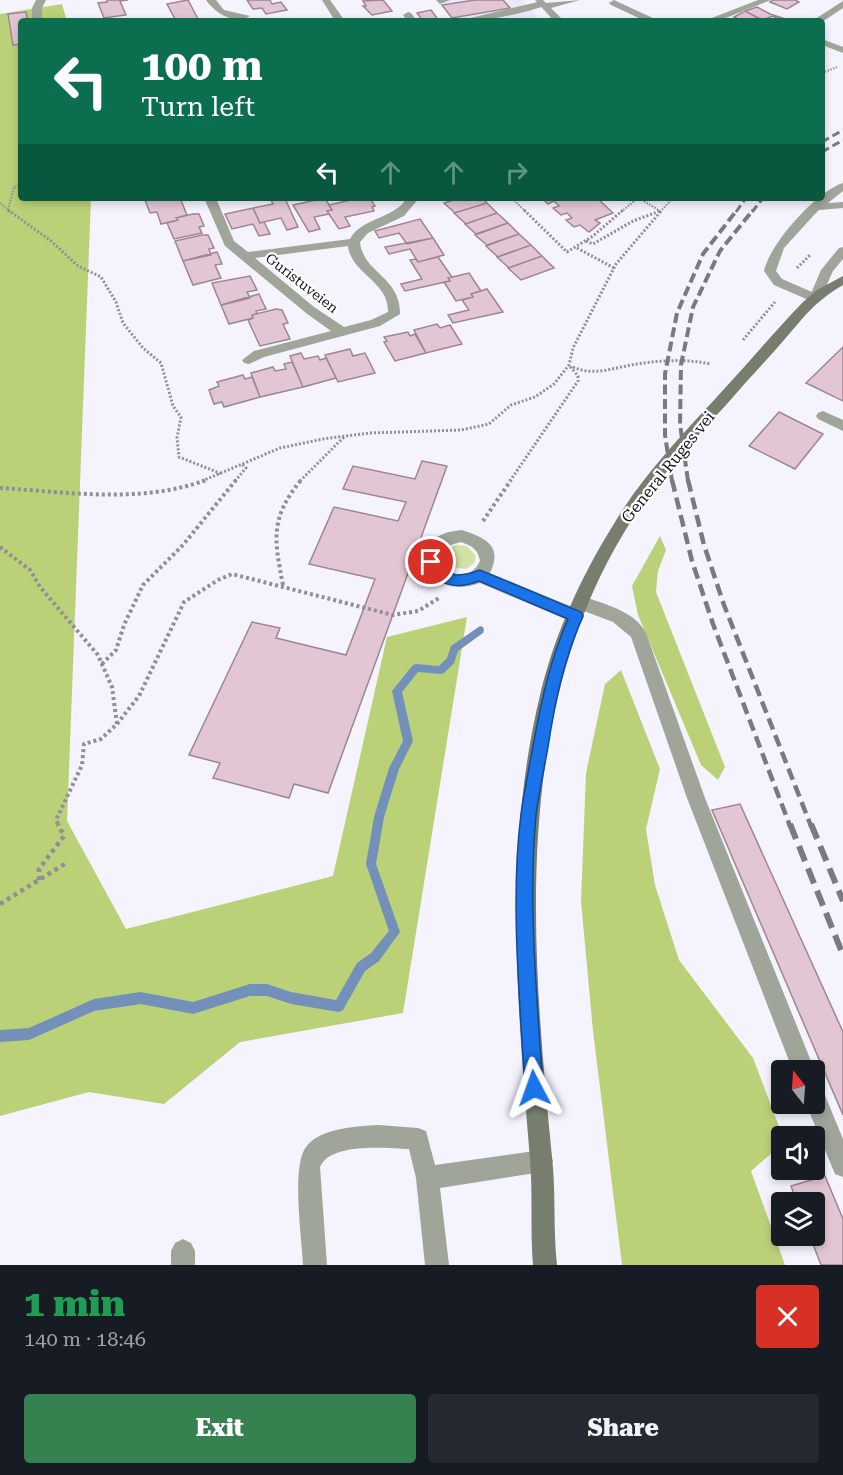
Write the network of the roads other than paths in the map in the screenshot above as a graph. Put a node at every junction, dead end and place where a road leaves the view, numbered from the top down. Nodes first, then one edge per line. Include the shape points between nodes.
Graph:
1 (41, 0) edge
2 (211, 0) edge
3 (326, 0) edge
4 (509, 0) edge
5 (576, 0) edge
6 (766, 0) edge
7 (542, 3) edge
8 (614, 3) dead end
9 (843, 4) edge
10 (519, 11) junction
11 (245, 15) edge
12 (37, 18) edge
13 (338, 18) edge
14 (480, 18) edge
15 (556, 18) edge
16 (646, 18) edge
17 (717, 18) edge
18 (822, 18) edge
19 (825, 43) edge
20 (839, 49) edge
21 (843, 186) edge
22 (211, 201) edge
23 (411, 201) edge
24 (843, 205) edge
25 (818, 207) junction
26 (354, 242) junction
27 (843, 251) edge
28 (245, 256) junction
29 (843, 280) edge
30 (814, 298) junction
31 (342, 332) junction
32 (249, 360) dead end
33 (823, 416) dead end
34 (843, 426) edge
35 (480, 576) junction
36 (579, 610) junction
37 (800, 1060) edge
38 (821, 1114) edge
39 (542, 1161) junction
40 (843, 1166) edge
41 (427, 1178) junction
42 (315, 1265) edge
43 (437, 1265) edge
44 (545, 1265) edge

1 - 12 street
2 - 11 street via 222,14
3 - 13 street
4 - 10 street
5 - 7 street
6 - 17 street
7 - 10 street
7 - 15 street
8 - 16 street
9 - 18 street
10 - 14 street
19 - 20 street
21 - 25 street
22 - 28 street, Guristuveien via 230,243
23 - 26 street, Guristuveien via 405,212 364,231
24 - 25 street
25 - 30 street via 783,240 770,260 770,271 778,282
26 - 28 street, Guristuveien
26 - 31 street, Guristuveien via 355,254 385,284 396,307 387,319
27 - 30 street, General Ruges vei via 827,270
28 - 31 street, Guristuveien
29 - 30 main road, General Ruges vei
30 - 36 main road, General Ruges vei via 642,496 618,530
31 - 32 street, Guristuveien
33 - 34 street
35 - 35 street via 487,566 488,554 481,544 471,538 449,537 434,548 433,568 440,575 464,582
35 - 36 street via 512,591
36 - 37 street via 617,614 638,633 696,798
36 - 39 main road, General Ruges vei via 550,691 529,815 527,969
38 - 40 street
39 - 41 street
39 - 44 main road, General Ruges vei via 541,1237
41 - 42 street via 418,1139 350,1139 315,1153 309,1167
41 - 43 street

